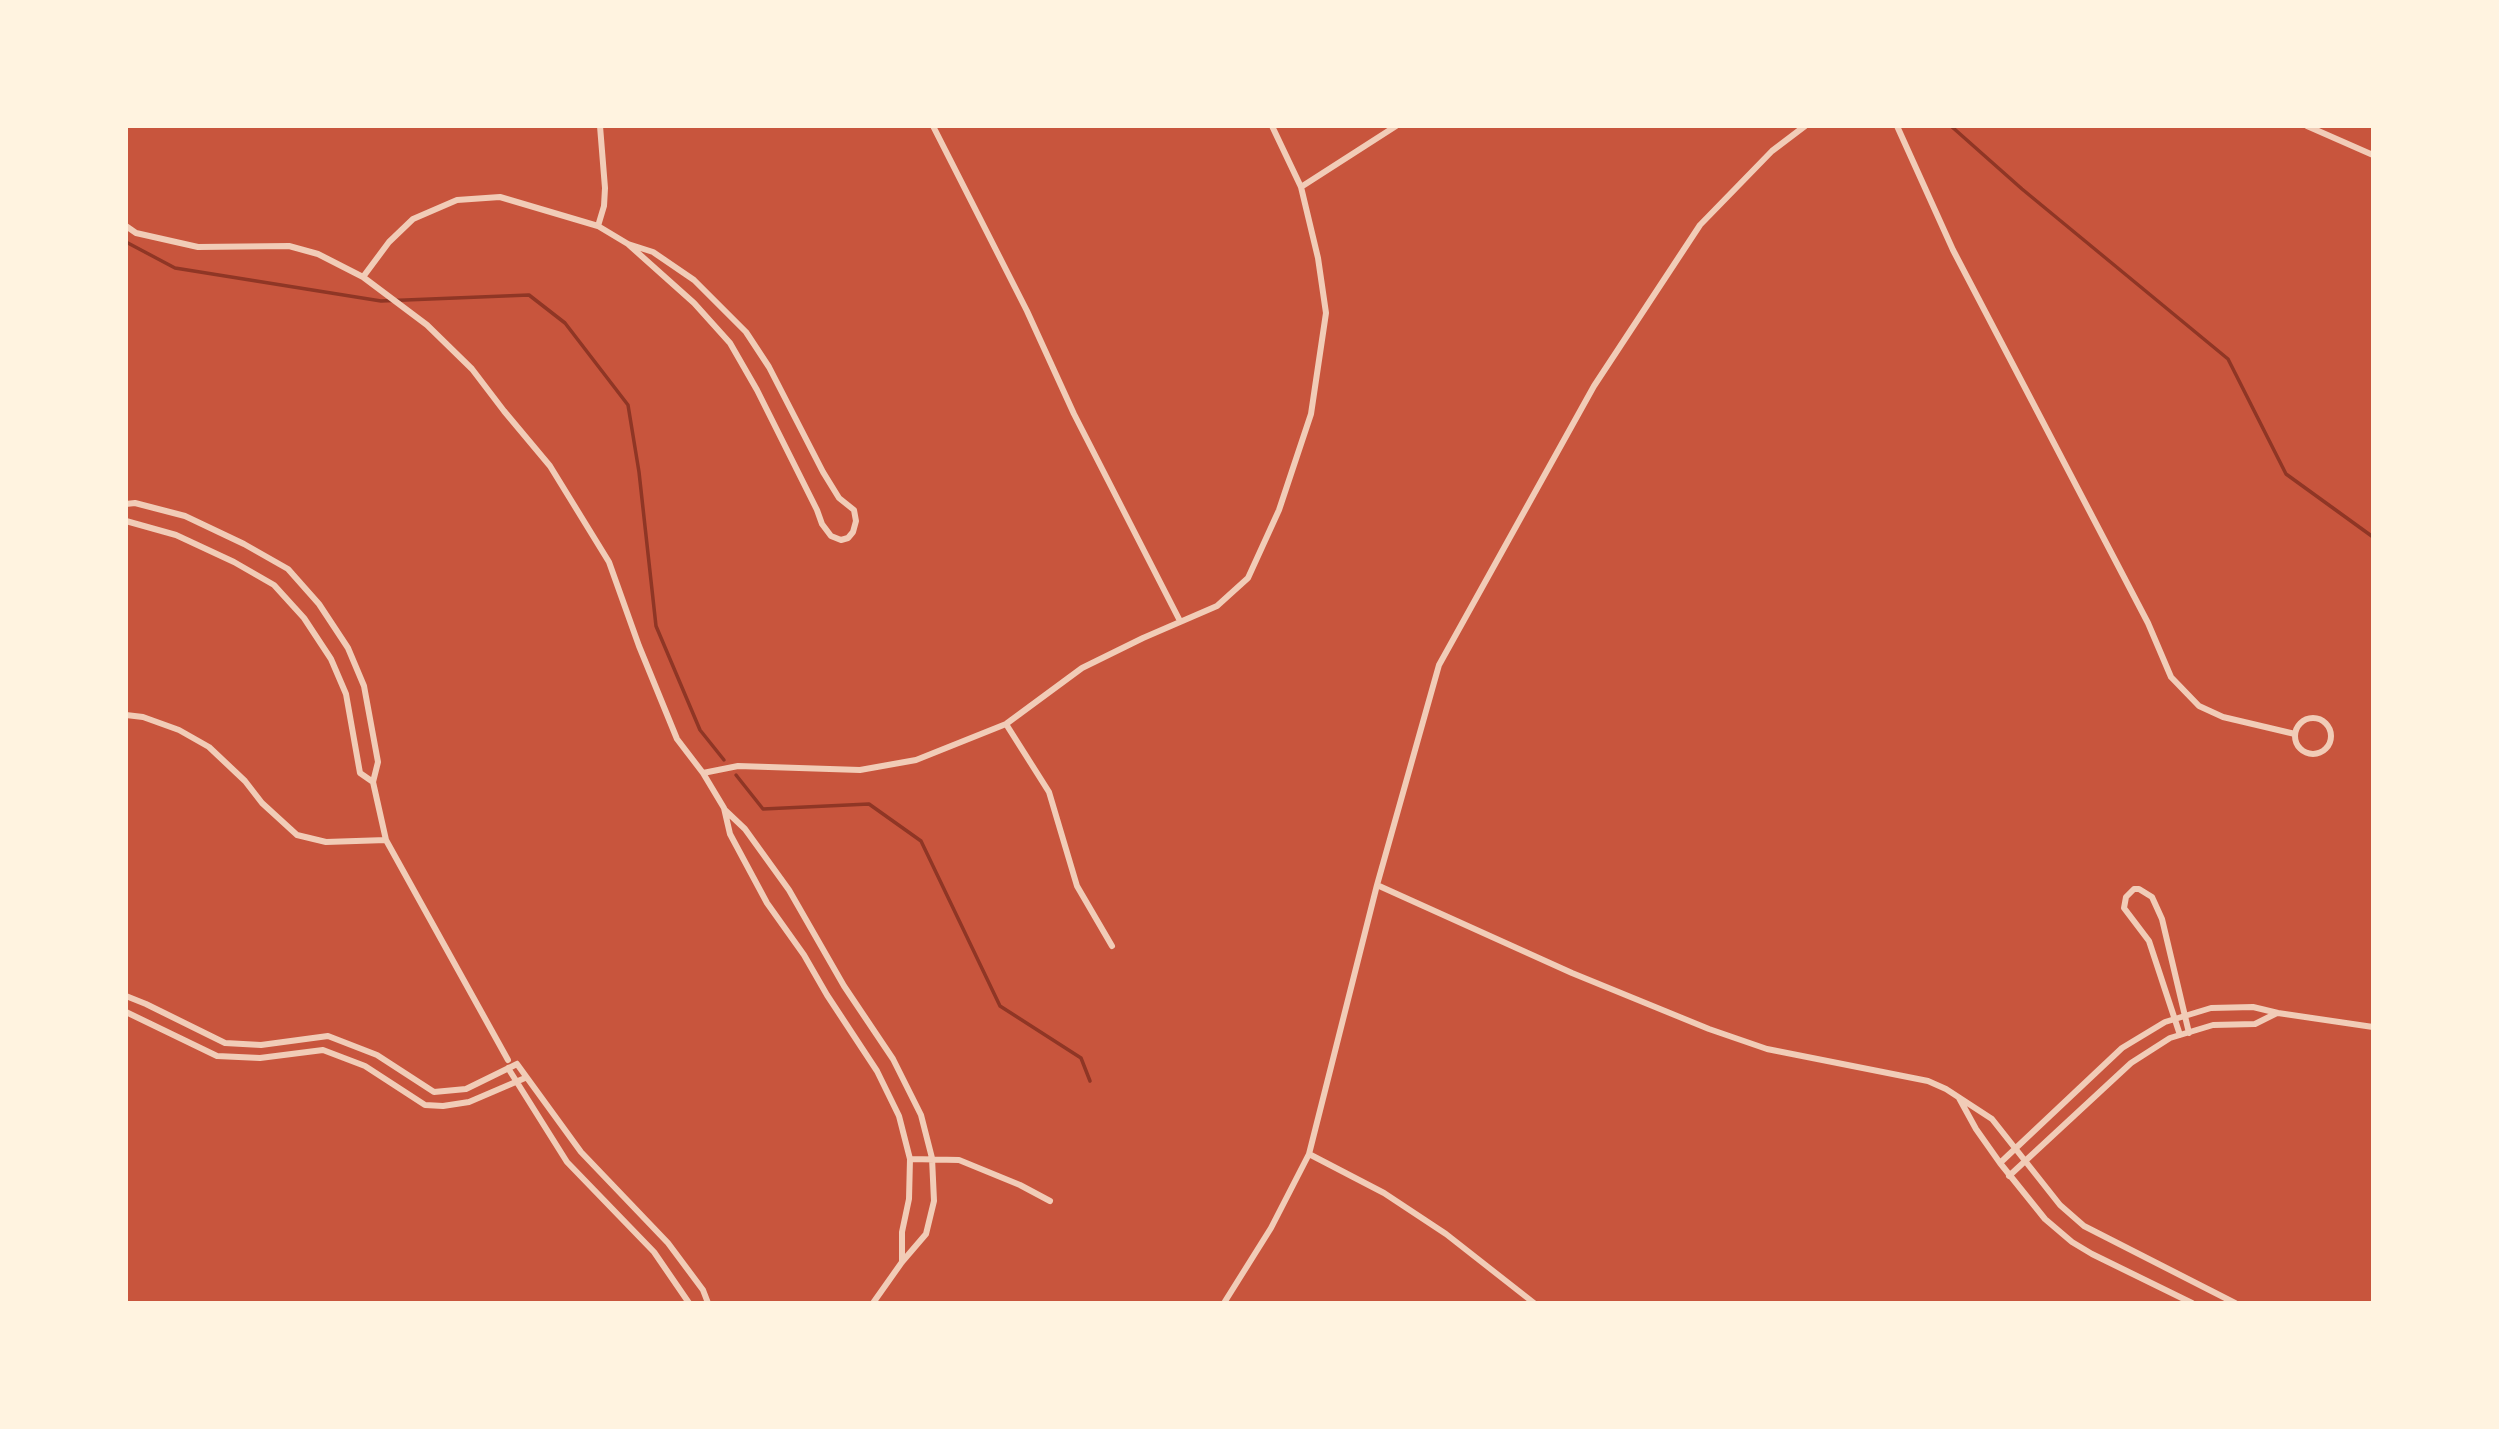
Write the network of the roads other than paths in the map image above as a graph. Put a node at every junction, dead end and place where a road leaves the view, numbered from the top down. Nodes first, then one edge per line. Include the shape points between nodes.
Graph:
1 (600, 126) edge
2 (933, 126) edge
3 (1272, 126) edge
4 (1396, 126) edge
5 (1805, 126) edge
6 (1896, 126) edge
7 (2307, 126) edge
8 (2373, 155) edge
9 (1301, 187) junction
10 (126, 226) edge
11 (598, 226) junction
12 (628, 244) junction
13 (363, 277) junction
14 (126, 504) edge
15 (126, 521) edge
16 (1181, 621) junction
17 (126, 715) edge
18 (1006, 724) junction
19 (2295, 734) junction
20 (703, 774) junction
21 (373, 782) junction
22 (723, 808) junction
23 (386, 839) junction
24 (1377, 885) junction
25 (1112, 946) dead end
26 (126, 996) edge
27 (126, 1012) edge
28 (2278, 1013) junction
29 (2185, 1016) junction
30 (2175, 1019) junction
31 (2373, 1027) edge
32 (2189, 1032) junction
33 (2180, 1035) junction
34 (508, 1060) junction
35 (517, 1064) junction
36 (508, 1070) junction
37 (526, 1078) junction
38 (516, 1083) junction
39 (1958, 1096) junction
40 (2015, 1148) junction
41 (1309, 1154) junction
42 (932, 1158) junction
43 (910, 1159) junction
44 (2026, 1162) junction
45 (2000, 1163) junction
46 (2009, 1176) junction
47 (1050, 1201) dead end
48 (636, 1209) junction
49 (619, 1217) junction
50 (902, 1262) junction
51 (689, 1303) edge
52 (708, 1303) edge
53 (873, 1303) edge
54 (1224, 1303) edge
55 (1534, 1303) edge
56 (2192, 1303) edge
57 (2235, 1303) edge

1 - 11 street via 605,188
2 - 16 street
3 - 9 street
4 - 9 street
5 - 24 street via 1772,151 1700,225 1594,386 1439,665
6 - 19 street via 1953,250 2148,623 2171,677 2199,706 2223,717
7 - 8 street
9 - 16 street via 1326,313 1311,414 1279,510 1248,578 1217,606
10 - 13 street via 136,233 198,247 289,246 318,254
11 - 12 street
11 - 13 street via 500,197 457,200 413,219
12 - 12 street via 694,303 730,343 822,524 831,536 848,538 856,521 854,510 839,498 823,472 746,332 685,274 653,252
13 - 20 street via 427,325 472,369 551,466 609,562 677,739
14 - 21 street via 185,516 288,569 319,604 348,648 364,686 378,762
15 - 21 street via 176,535 274,585 304,618 331,659 346,694 360,773
16 - 18 street via 1082,668
17 - 23 street via 179,730 209,747 297,835 326,842
18 - 20 street via 916,760 860,770 738,766
18 - 25 street via 1049,792 1077,886
19 - 19 street via 2298,746 2308,753 2321,752 2330,740 2329,728 2316,719 2304,721
20 - 22 street
21 - 23 street
22 - 42 street via 745,829 789,890 893,1059 920,1115
22 - 43 street via 730,834 767,903 877,1071 899,1116
23 - 34 street
24 - 39 street via 1709,1029 1800,1057 1928,1081
24 - 41 street
26 - 36 street via 225,1043 261,1045 328,1036 377,1055 433,1092 466,1089
27 - 38 street via 217,1056 260,1058 323,1050 365,1066 425,1105 468,1102
28 - 29 street via 2239,1007 2211,1008
28 - 31 street
28 - 32 street via 2255,1024 2213,1025
29 - 30 street
29 - 30 street via 2162,919 2152,897 2134,888 2124,908 2149,941
29 - 32 street
30 - 33 street
30 - 40 street via 2122,1048
32 - 33 street
33 - 44 street via 2131,1063
34 - 35 street
34 - 36 street
35 - 36 street
35 - 37 street
36 - 38 street
37 - 38 street
37 - 48 street via 581,1152
38 - 49 street via 567,1162
39 - 40 street via 1992,1119
39 - 45 street
40 - 44 street
40 - 45 street
41 - 54 street via 1271,1228
41 - 55 street via 1395,1199
42 - 43 street
42 - 47 street via 959,1160
42 - 50 street via 934,1201 926,1234
43 - 50 street
44 - 46 street
44 - 57 street via 2060,1205 2084,1226
45 - 46 street
46 - 56 street via 2045,1219 2072,1242
48 - 49 street
48 - 52 street via 668,1242
49 - 51 street via 654,1252
50 - 53 street

